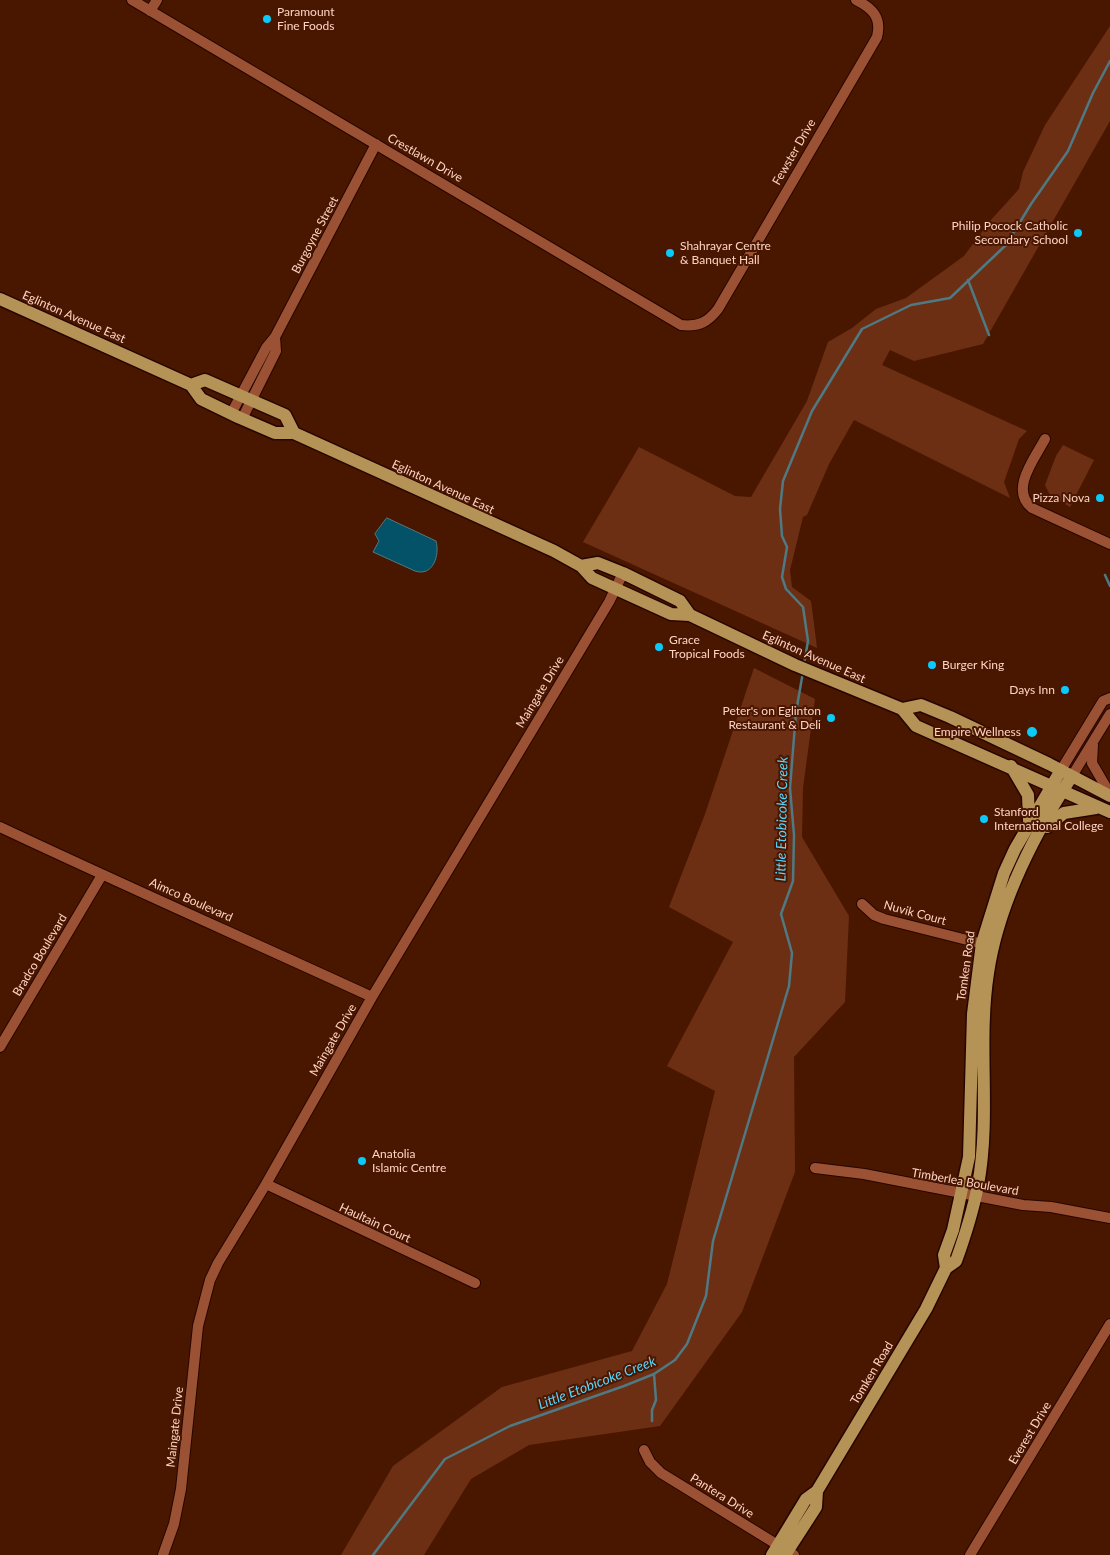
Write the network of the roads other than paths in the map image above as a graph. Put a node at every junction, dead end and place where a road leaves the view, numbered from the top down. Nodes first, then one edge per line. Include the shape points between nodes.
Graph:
1 (132, 0) edge
2 (157, 0) edge
3 (856, 0) edge
4 (150, 11) junction
5 (376, 144) junction
6 (0, 299) edge
7 (708, 322) joint
8 (190, 385) junction
9 (246, 398) junction
10 (237, 416) junction
11 (294, 432) junction
12 (1045, 439) dead end
13 (1110, 544) edge
14 (581, 566) junction
15 (623, 574) junction
16 (616, 589) junction
17 (690, 615) junction
18 (1110, 698) edge
19 (902, 709) junction
20 (1110, 714) edge
21 (1093, 744) junction
22 (1011, 766) junction
23 (1067, 773) junction
24 (1058, 788) junction
25 (1110, 795) edge
26 (1104, 810) edge
27 (1029, 824) junction
28 (0, 827) edge
29 (1040, 834) junction
30 (102, 875) junction
31 (862, 904) dead end
32 (987, 945) junction
33 (372, 997) junction
34 (0, 1047) edge
35 (815, 1168) dead end
36 (266, 1184) junction
37 (962, 1194) junction
38 (975, 1196) junction
39 (1110, 1218) edge
40 (946, 1268) junction
41 (475, 1283) dead end
42 (1110, 1324) edge
43 (644, 1450) dead end
44 (783, 1552) edge
45 (163, 1555) edge
46 (970, 1555) edge

1 - 4 street, Crestlawn Drive
2 - 4 street
3 - 7 street, Fewster Drive via 875,12 879,28 877,37
4 - 5 street, Crestlawn Drive
5 - 7 street, Crestlawn Drive via 681,325
5 - 9 street, Burgoyne Street via 275,337 276,351
6 - 8 main road, Eglinton Avenue East
8 - 9 main road, Eglinton Avenue East via 205,380
8 - 10 main road, Eglinton Avenue East via 201,399
9 - 10 street, Burgoyne Street
9 - 11 main road, Eglinton Avenue East via 284,415
10 - 11 main road, Eglinton Avenue East via 275,434
11 - 14 main road, Eglinton Avenue East
12 - 13 street via 1023,483 1022,492 1027,503
14 - 15 main road, Eglinton Avenue East via 598,563
14 - 16 main road, Eglinton Avenue East via 592,578
15 - 16 street, Maingate Drive
15 - 17 main road, Eglinton Avenue East via 680,602
16 - 17 main road, Eglinton Avenue East via 671,614
16 - 33 street, Maingate Drive
17 - 19 main road, Eglinton Avenue East via 795,665
18 - 23 street, Tomken Road via 1103,701
19 - 22 main road, Eglinton Avenue East via 916,726
19 - 23 main road, Eglinton Avenue East via 921,705
20 - 21 street, Tomken Road
21 - 23 street, Tomken Road
21 - 25 street via 1092,763
22 - 24 main road, Eglinton Avenue East
22 - 27 main road via 1028,795
23 - 24 main road, Tomken Road
23 - 25 main road, Eglinton Avenue East
24 - 26 main road, Eglinton Avenue East
24 - 27 main road, Tomken Road
24 - 29 main road, Tomken Road
26 - 29 main road via 1064,813
27 - 32 main road, Tomken Road via 1004,873 990,910
28 - 30 street, Aimco Boulevard
29 - 32 main road, Tomken Road
30 - 33 street, Aimco Boulevard
30 - 34 street, Bradco Boulevard
31 - 32 street, Nuvik Court via 884,919
32 - 37 main road, Tomken Road via 973,1014 971,1129
32 - 38 main road, Tomken Road via 981,1152
33 - 36 street, Maingate Drive
35 - 37 street, Timberlea Boulevard via 864,1174
36 - 41 street, Haultain Court
36 - 45 street, Maingate Drive via 218,1263 203,1304 198,1326 182,1490
37 - 38 street, Timberlea Boulevard
37 - 40 main road, Tomken Road via 944,1255
38 - 39 street, Timberlea Boulevard
38 - 40 main road, Tomken Road via 956,1261
40 - 44 main road, Tomken Road via 926,1309 818,1492 816,1507
42 - 46 street, Everest Drive
43 - 44 street, Pantera Drive via 661,1473

